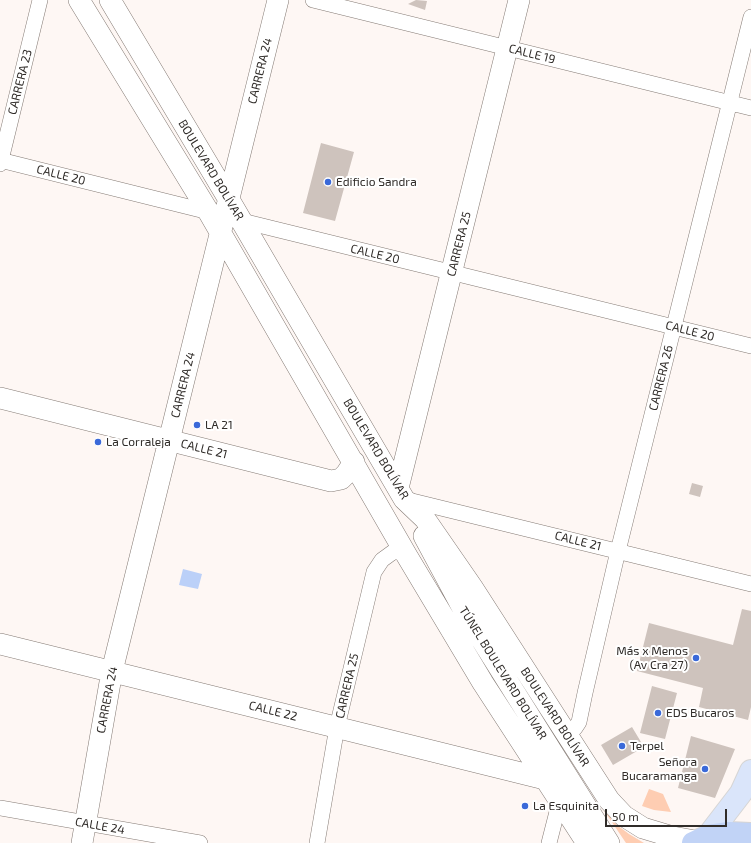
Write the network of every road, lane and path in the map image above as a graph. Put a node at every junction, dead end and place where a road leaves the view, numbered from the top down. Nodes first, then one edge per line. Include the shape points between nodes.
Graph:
1 (40, 0) edge
2 (79, 0) edge
3 (110, 0) edge
4 (278, 0) edge
5 (313, 0) edge
6 (519, 0) edge
7 (751, 17) edge
8 (507, 48) junction
9 (730, 103) junction
10 (751, 108) edge
11 (0, 162) edge
12 (224, 216) junction
13 (452, 272) junction
14 (674, 327) junction
15 (751, 346) edge
16 (0, 398) edge
17 (169, 440) junction
18 (354, 462) junction
19 (401, 493) junction
20 (618, 552) junction
21 (407, 556) junction
22 (751, 584) edge
23 (0, 644) edge
24 (112, 671) junction
25 (337, 727) junction
26 (565, 733) junction
27 (751, 771) edge
28 (545, 779) junction
29 (560, 800) junction
30 (0, 808) edge
31 (83, 833) edge
32 (751, 834) edge
33 (699, 840) edge
34 (200, 843) edge
35 (316, 843) edge
36 (549, 843) edge
37 (587, 843) edge
38 (610, 843) edge

1 - 11 street, CARRERA 23
2 - 12 main road, BOULEVARD BOLÍVAR
3 - 12 main road, BOULEVARD BOLÍVAR
4 - 12 main road, CARRERA 24
5 - 8 street, CALLE 19
6 - 8 main road, CARRERA 25
7 - 9 street, CARRERA 26
8 - 9 street, CALLE 19
8 - 13 main road, CARRERA 25
9 - 10 street, CALLE 19
9 - 14 street, CARRERA 26
11 - 12 street, CALLE 20
12 - 13 street, CALLE 20
12 - 17 main road, CARRERA 24
12 - 18 main road, BOULEVARD BOLÍVAR
12 - 19 main road, BOULEVARD BOLÍVAR
13 - 14 street, CALLE 20
13 - 19 main road, CARRERA 25
14 - 15 street, CALLE 20
14 - 20 street, CARRERA 26
16 - 17 main road, CALLE 21
17 - 18 main road, CALLE 21 via 331,481 341,479
17 - 24 main road, CARRERA 24
18 - 21 main road, BOULEVARD BOLÍVAR
19 - 20 street, CALLE 21
19 - 26 main road, BOULEVARD BOLÍVAR via 425,519 465,576
19 - 38 main road, TÚNEL BOULEVARD BOLÍVAR via 468,618
20 - 22 street, CALLE 21
20 - 26 street, CARRERA 26 via 579,722 575,728
21 - 25 street, CARRERA 25 via 393,552 382,560 374,572
21 - 28 main road, BOULEVARD BOLÍVAR via 483,683
23 - 24 main road, CALLE 22
24 - 25 main road, CALLE 22
24 - 31 main road, CARRERA 24
25 - 28 main road, CALLE 22
25 - 35 street, CARRERA 25
26 - 33 main road, BOULEVARD BOLÍVAR via 609,800 624,816 643,828 673,837
27 - 33 main road via 741,793
28 - 29 main road, BOULEVARD BOLÍVAR
29 - 36 street
29 - 37 main road, BOULEVARD BOLÍVAR
30 - 31 street, CALLE 24
31 - 34 street, CALLE 24
32 - 33 highway via 729,833

